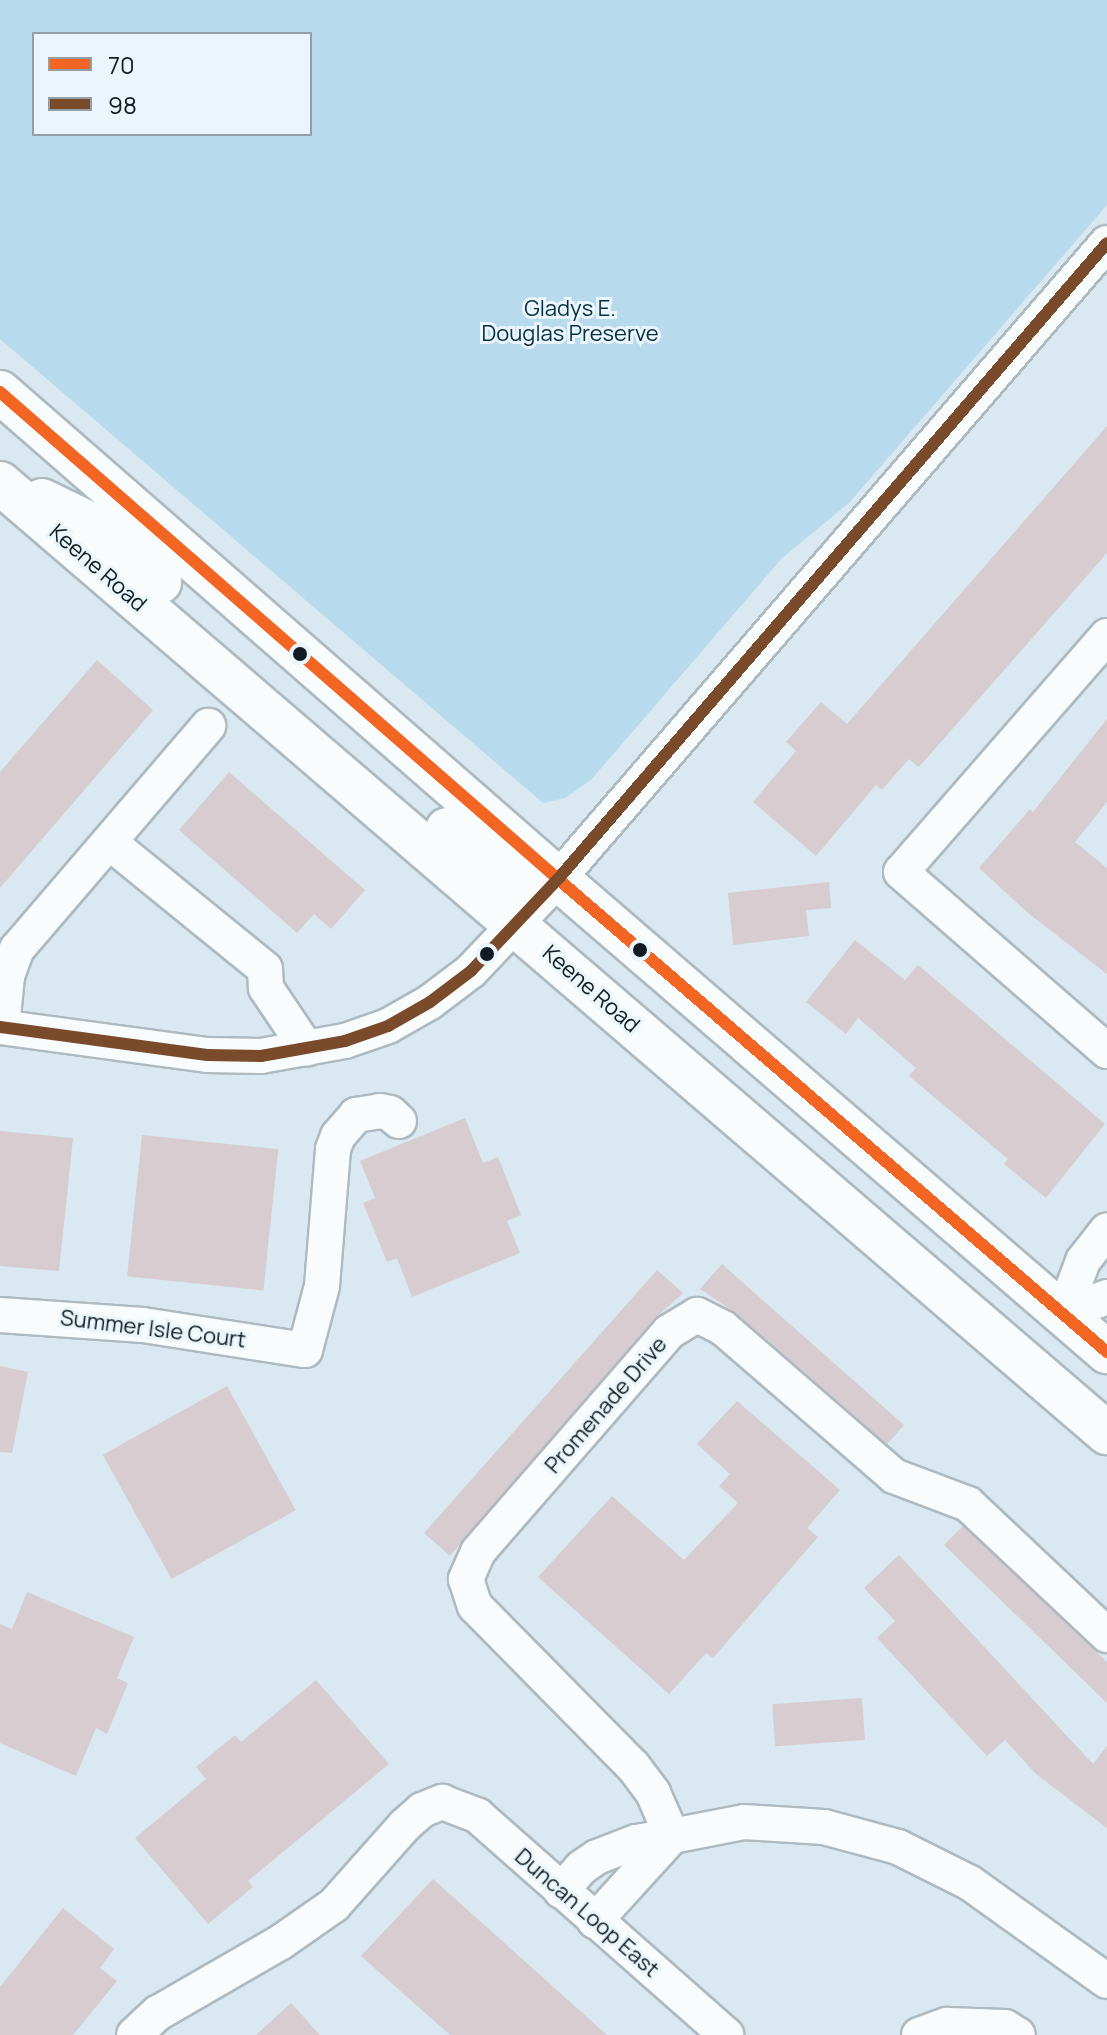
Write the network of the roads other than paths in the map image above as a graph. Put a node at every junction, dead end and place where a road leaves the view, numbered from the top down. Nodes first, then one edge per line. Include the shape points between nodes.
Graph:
1 (1107, 243) edge
2 (0, 392) edge
3 (0, 481) edge
4 (1107, 636) edge
5 (208, 726) dead end
6 (109, 842) junction
7 (558, 879) junction
8 (515, 924) junction
9 (1, 1027) edge
10 (307, 1049) junction
11 (1107, 1051) edge
12 (399, 1121) dead end
13 (955, 1221) junction
14 (1107, 1230) edge
15 (1107, 1297) edge
16 (1063, 1314) junction
17 (0, 1315) edge
18 (1107, 1352) edge
19 (1107, 1433) edge
20 (1107, 1635) edge
21 (672, 1836) junction
22 (561, 1891) junction
23 (595, 1921) junction
24 (1107, 1981) edge
25 (134, 2035) edge
26 (726, 2035) edge
27 (919, 2035) edge
28 (1018, 2035) edge

1 - 7 street
2 - 7 main road
3 - 7 main road via 95,526 480,858 527,880
3 - 8 main road, Keene Road
4 - 11 street via 901,872
5 - 6 street
6 - 9 street via 17,949 7,976
6 - 10 street via 265,969 266,988
7 - 8 street
7 - 13 main road
8 - 10 street via 471,971 430,1002 388,1026
8 - 13 main road via 544,921 590,942 847,1163
8 - 19 main road, Keene Road
9 - 10 street via 207,1055 261,1056
12 - 17 street, Summer Isle Court via 380,1111 356,1115 338,1136 322,1286 305,1350 143,1325
13 - 16 main road
14 - 16 street via 1083,1261
15 - 16 street
16 - 18 main road
20 - 21 street, Promenade Drive via 968,1504 894,1476 723,1328 697,1315 683,1320 478,1552 466,1579 475,1606 633,1766 653,1793
21 - 22 street via 597,1857
21 - 23 street
21 - 24 street via 744,1822 824,1827 898,1847 970,1883
22 - 23 street, Duncan Loop East
22 - 25 street, Duncan Loop East via 478,1816 442,1802 405,1825 334,1905 158,2013
23 - 26 street, Duncan Loop East
27 - 28 street via 947,2025 1005,2027

